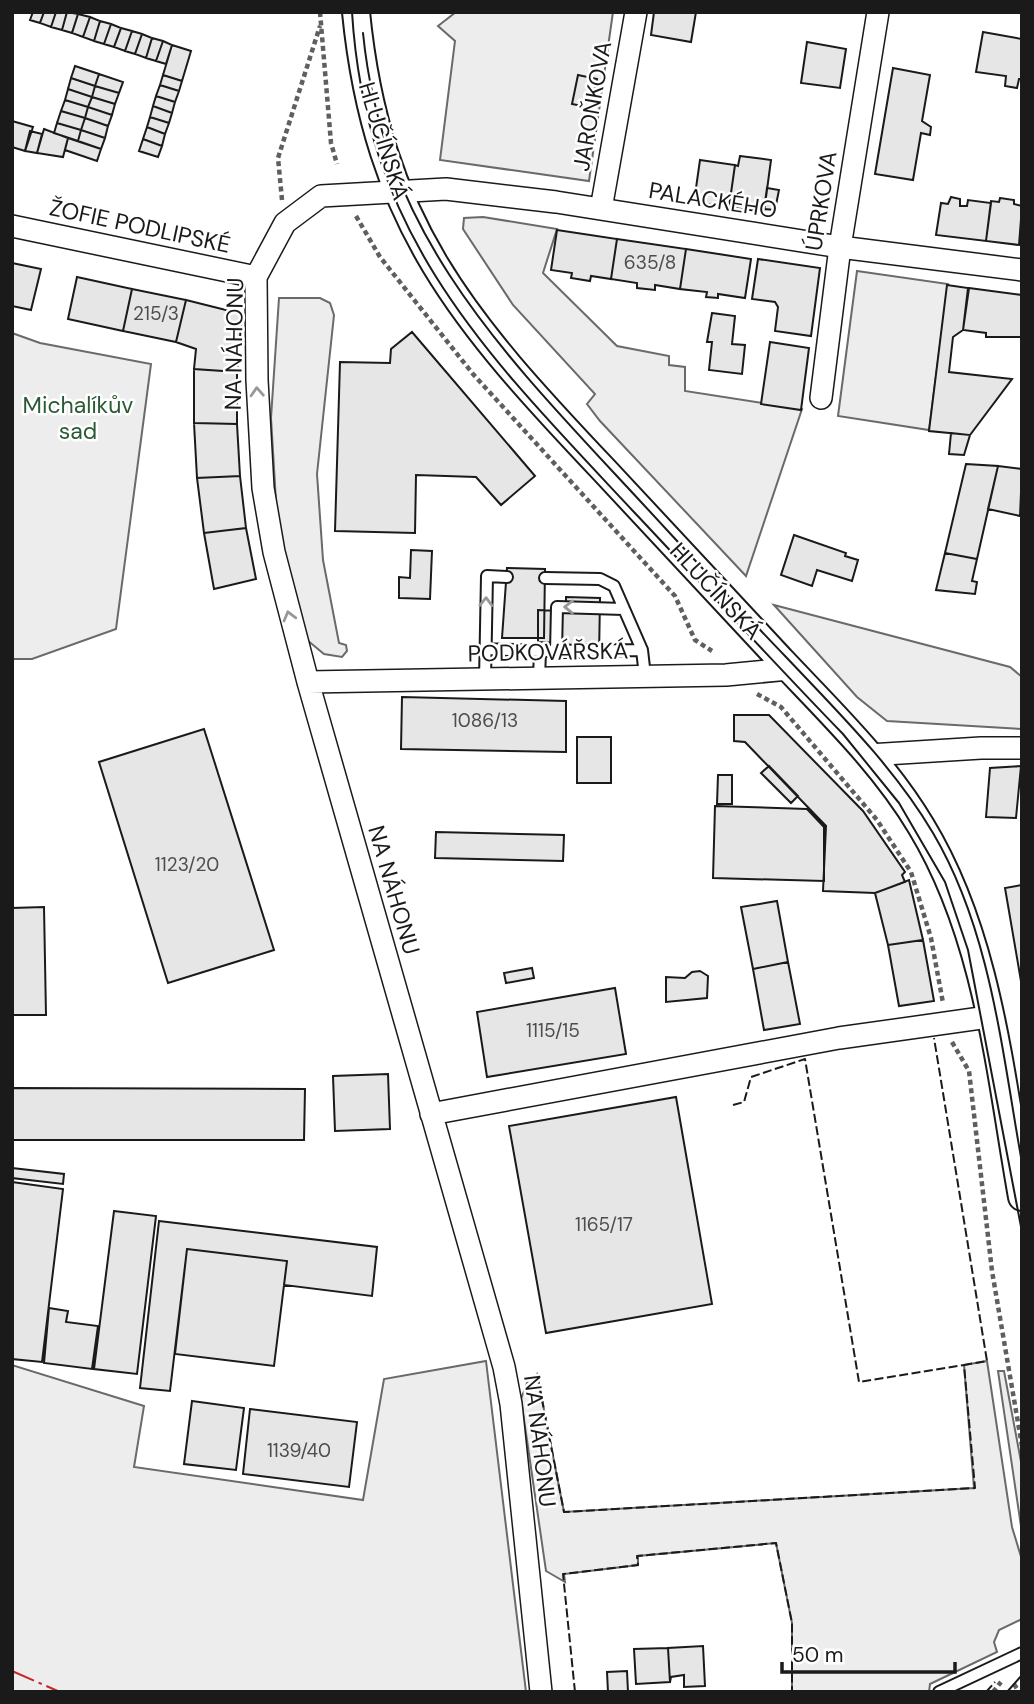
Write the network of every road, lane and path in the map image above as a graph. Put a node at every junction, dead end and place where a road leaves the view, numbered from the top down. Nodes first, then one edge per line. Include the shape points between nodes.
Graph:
1 (320, 12) edge
2 (356, 12) edge
3 (636, 12) edge
4 (877, 12) edge
5 (320, 26) junction
6 (337, 164) dead end
7 (397, 191) junction
8 (601, 209) junction
9 (354, 212) dead end
10 (285, 223) junction
11 (12, 226) edge
12 (840, 247) junction
13 (1022, 270) edge
14 (256, 277) junction
15 (821, 398) dead end
16 (507, 577) dead end
17 (545, 578) dead end
18 (624, 609) junction
19 (485, 649) junction
20 (642, 650) junction
21 (540, 651) junction
22 (556, 651) junction
23 (712, 651) dead end
24 (789, 669) junction
25 (646, 676) junction
26 (539, 679) junction
27 (485, 680) junction
28 (307, 682) junction
29 (753, 693) dead end
30 (1022, 748) edge
31 (869, 755) junction
32 (943, 1005) dead end
33 (988, 1017) junction
34 (947, 1033) dead end
35 (431, 1114) junction
36 (1022, 1197) edge
37 (1022, 1446) edge
38 (1022, 1653) edge
39 (1014, 1684) dead end
40 (541, 1692) edge
41 (939, 1692) edge
42 (1018, 1692) edge

1 - 5 path
2 - 7 street, HLUČÍNSKÁ via 366,91
3 - 8 street, JAROŇKOVA
4 - 12 street, ÚPRKOVA
5 - 6 path
5 - 10 path via 278,158
7 - 8 street, PALACKÉHO via 446,189
7 - 10 street, NA NÁHONU via 320,196
7 - 24 street, HLUČÍNSKÁ via 439,276 487,341
8 - 12 street, PALACKÉHO
9 - 23 path via 380,257 473,374 675,596 695,640
10 - 14 street, NA NÁHONU
11 - 14 street, ŽOFIE PODLIPSKÉ
12 - 13 street, PALACKÉHO
12 - 15 street, ÚPRKOVA
28 -> 14 street, NA NÁHONU via 263,488
19 -> 16 lane via 487,576
17 - 18 lane via 600,579 614,586
18 - 20 lane
18 -> 22 lane via 557,607
19 - 21 lane
19 - 27 lane
20 - 22 lane
20 - 25 lane
21 - 22 lane
21 - 26 lane
24 - 25 street, PODKOVÁŘSKÁ
24 - 31 street, HLUČÍNSKÁ
25 - 26 street, PODKOVÁŘSKÁ
26 - 27 street, PODKOVÁŘSKÁ
27 - 28 street, PODKOVÁŘSKÁ
28 - 35 street, NA NÁHONU
29 - 32 path via 781,707 877,820 911,873 932,938
30 - 31 street
31 - 33 street, HLUČÍNSKÁ via 914,816 947,872 972,944
33 - 35 street via 839,1038
33 - 36 street, HLUČÍNSKÁ
34 - 37 path via 969,1072 992,1271
35 - 40 street, NA NÁHONU via 509,1392
38 - 41 lane
39 - 42 path

